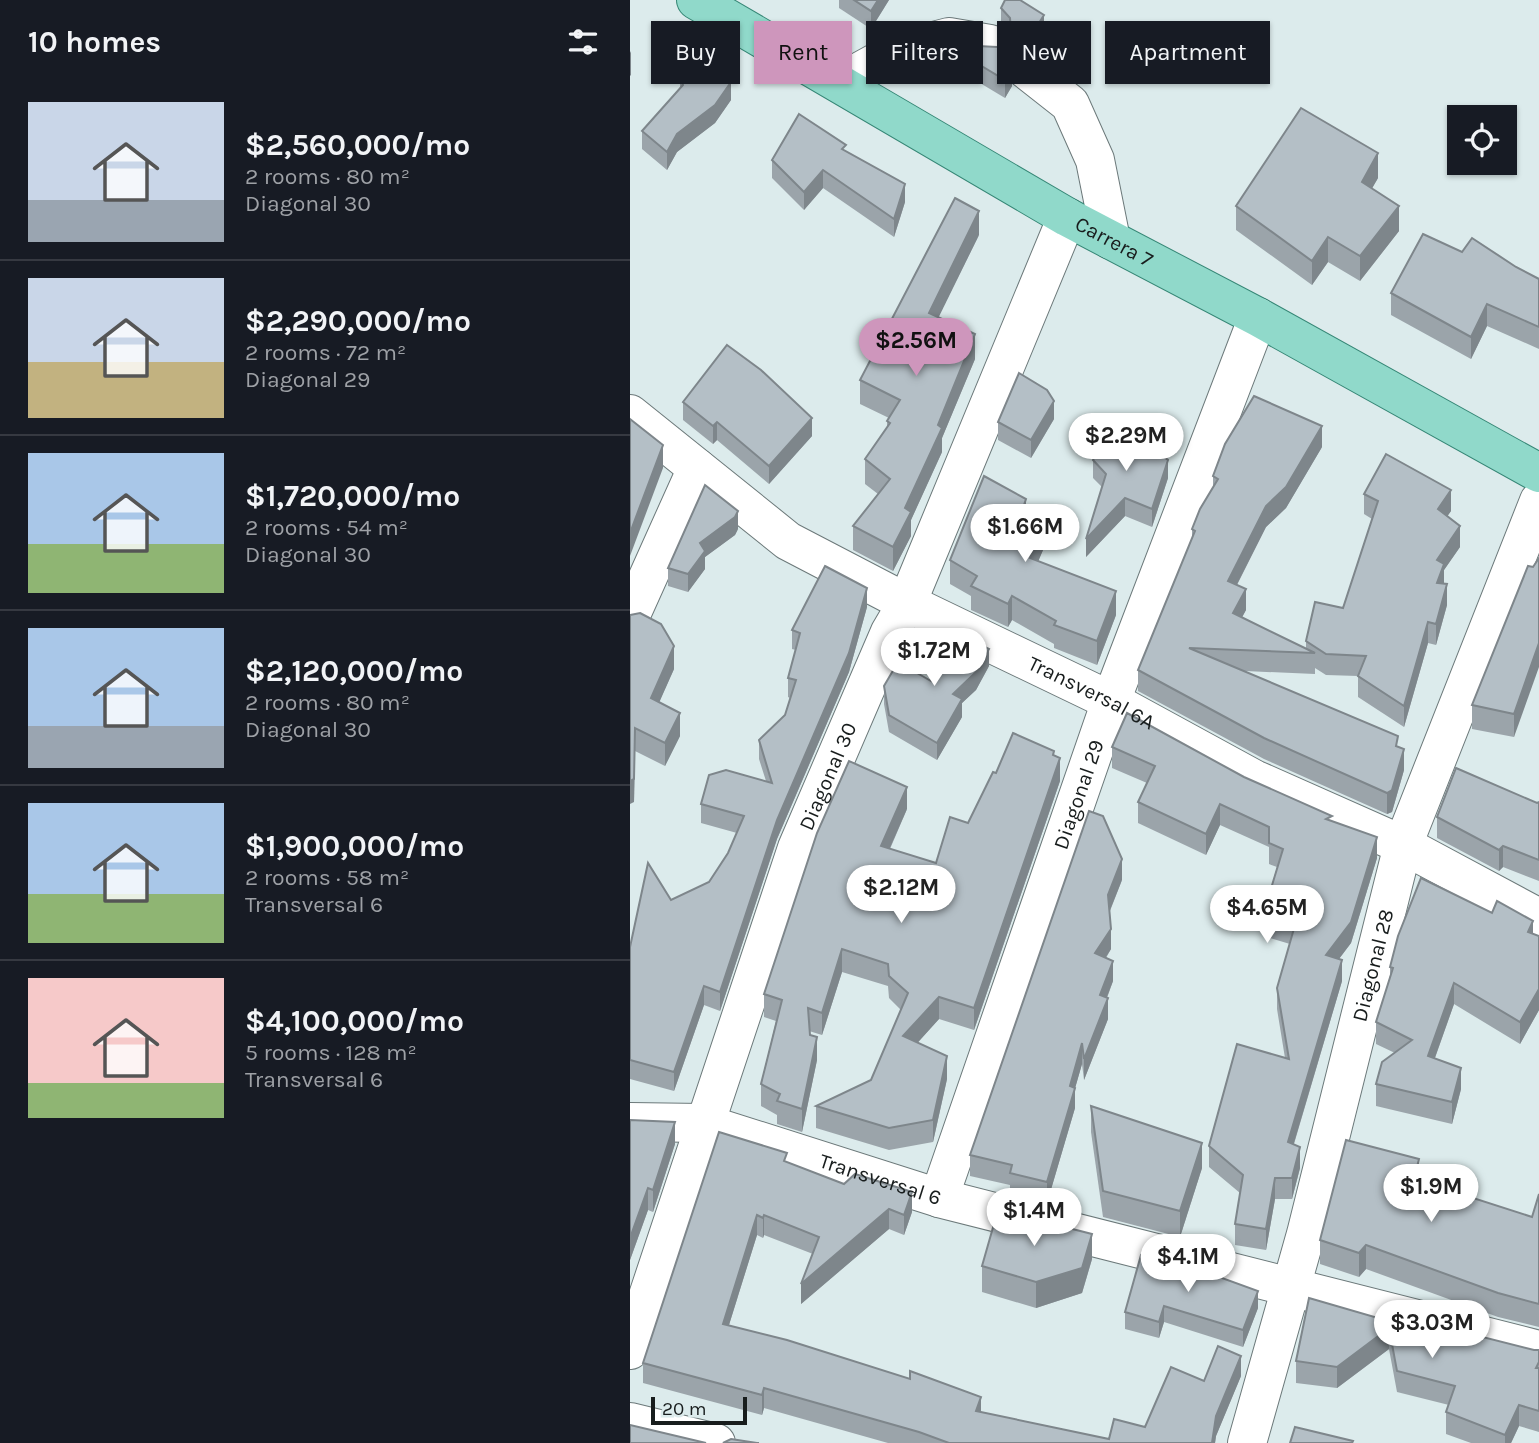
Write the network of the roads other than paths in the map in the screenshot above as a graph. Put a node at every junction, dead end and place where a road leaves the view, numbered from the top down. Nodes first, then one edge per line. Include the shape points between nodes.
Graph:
1 (696, 0) edge
2 (754, 34) edge
3 (990, 44) edge
4 (852, 76) edge
5 (841, 84) edge
6 (1045, 84) edge
7 (1067, 217) junction
8 (1111, 240) junction
9 (1258, 317) junction
10 (630, 414) edge
11 (697, 468) junction
12 (1539, 473) edge
13 (1539, 501) edge
14 (907, 603) junction
15 (630, 617) edge
16 (1111, 701) junction
17 (1403, 845) junction
18 (1539, 918) edge
19 (630, 1122) edge
20 (703, 1123) junction
21 (939, 1198) junction
22 (1292, 1286) junction
23 (630, 1350) edge
24 (1539, 1350) edge
25 (630, 1422) edge
26 (716, 1443) edge
27 (1247, 1443) edge

1 - 2 main road, Carrera 7
3 - 4 street via 949,37 899,50
5 - 7 main road, Carrera 7
6 - 8 street via 1070,104 1095,160
7 - 8 main road, Carrera 7
7 - 14 street, Diagonal 30
8 - 9 main road, Carrera 7
9 - 12 main road, Carrera 7
9 - 16 street, Diagonal 29
10 - 11 street, Transversal 6A
11 - 14 street, Transversal 6A via 788,541
11 - 15 street
13 - 17 street, Diagonal 28
14 - 16 street, Transversal 6A
14 - 20 street, Diagonal 30 via 890,632 797,848 717,1093
16 - 17 street, Transversal 6A via 1254,779
16 - 21 street, Diagonal 29
17 - 18 street, Transversal 6A
17 - 22 street, Diagonal 28
19 - 20 street, Transversal 6
20 - 21 street, Transversal 6
20 - 23 street, Diagonal 30
21 - 22 street, Transversal 6
22 - 24 street, Transversal 6
22 - 27 street, Diagonal 28
25 - 26 street

